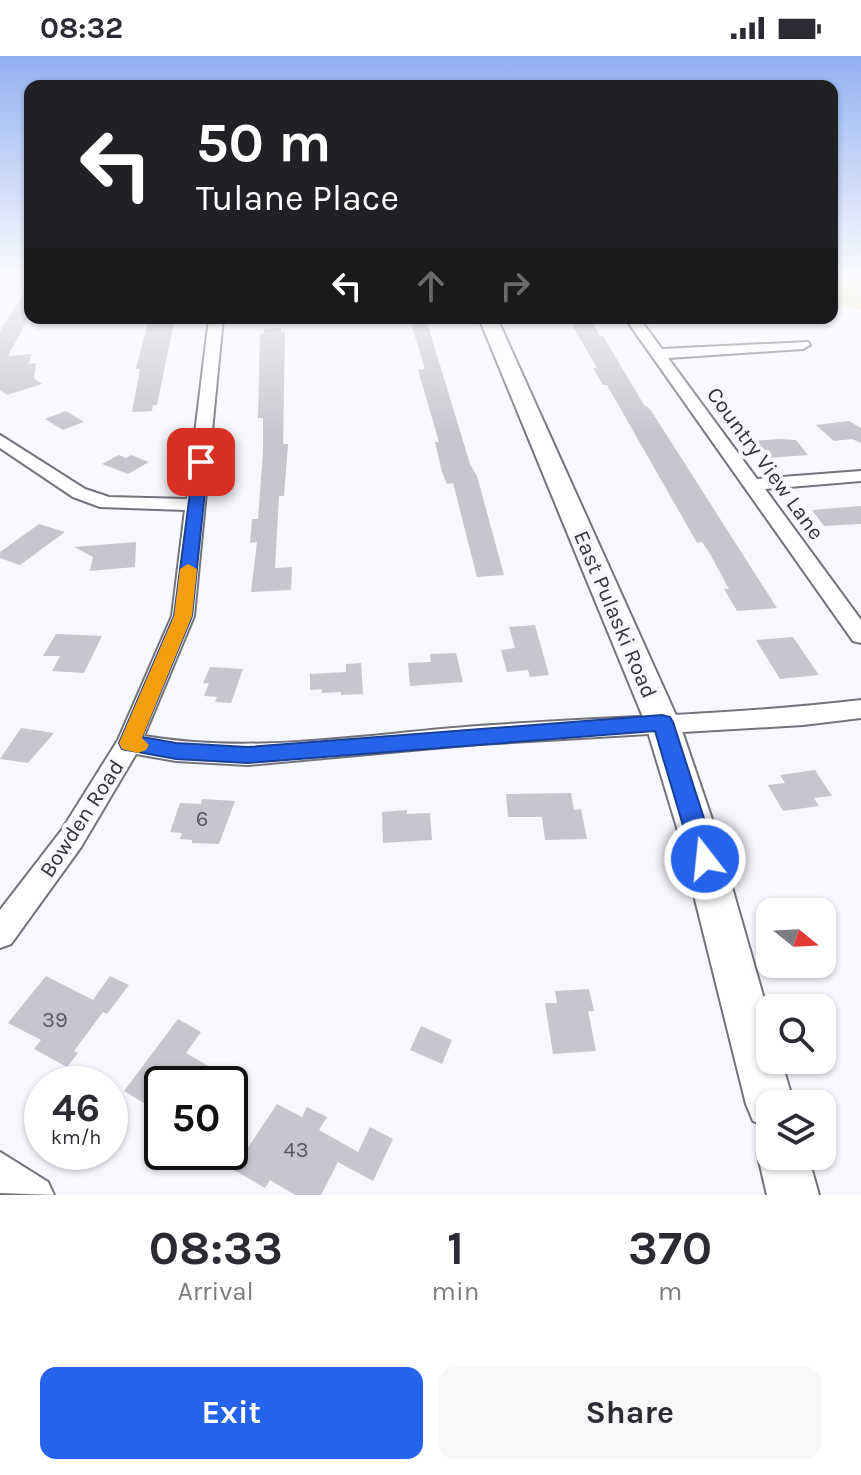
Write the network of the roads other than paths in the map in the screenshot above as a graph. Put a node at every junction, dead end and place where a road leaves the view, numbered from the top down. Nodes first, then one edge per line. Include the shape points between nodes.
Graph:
1 (215, 329) edge
2 (493, 329) edge
3 (640, 329) edge
4 (803, 345) dead end
5 (657, 354) junction
6 (0, 440) edge
7 (861, 476) edge
8 (751, 485) junction
9 (195, 505) junction
10 (861, 636) edge
11 (861, 709) edge
12 (662, 722) junction
13 (129, 743) junction
14 (0, 934) edge
15 (766, 1090) edge
16 (0, 1170) edge
17 (787, 1170) edge
18 (35, 1195) edge
19 (793, 1195) edge

1 - 9 street, Bowden Road
2 - 12 main road, East Pulaski Road
3 - 5 street, Country View Lane
4 - 5 street
5 - 8 street, Country View Lane
6 - 9 street via 79,493 107,503
7 - 8 street
8 - 10 street, Country View Lane
9 - 13 street, Bowden Road via 183,616
11 - 12 street
12 - 13 street via 248,755
12 - 15 main road, East Pulaski Road
13 - 14 street, Bowden Road via 71,839
16 - 18 street
17 - 19 main road

